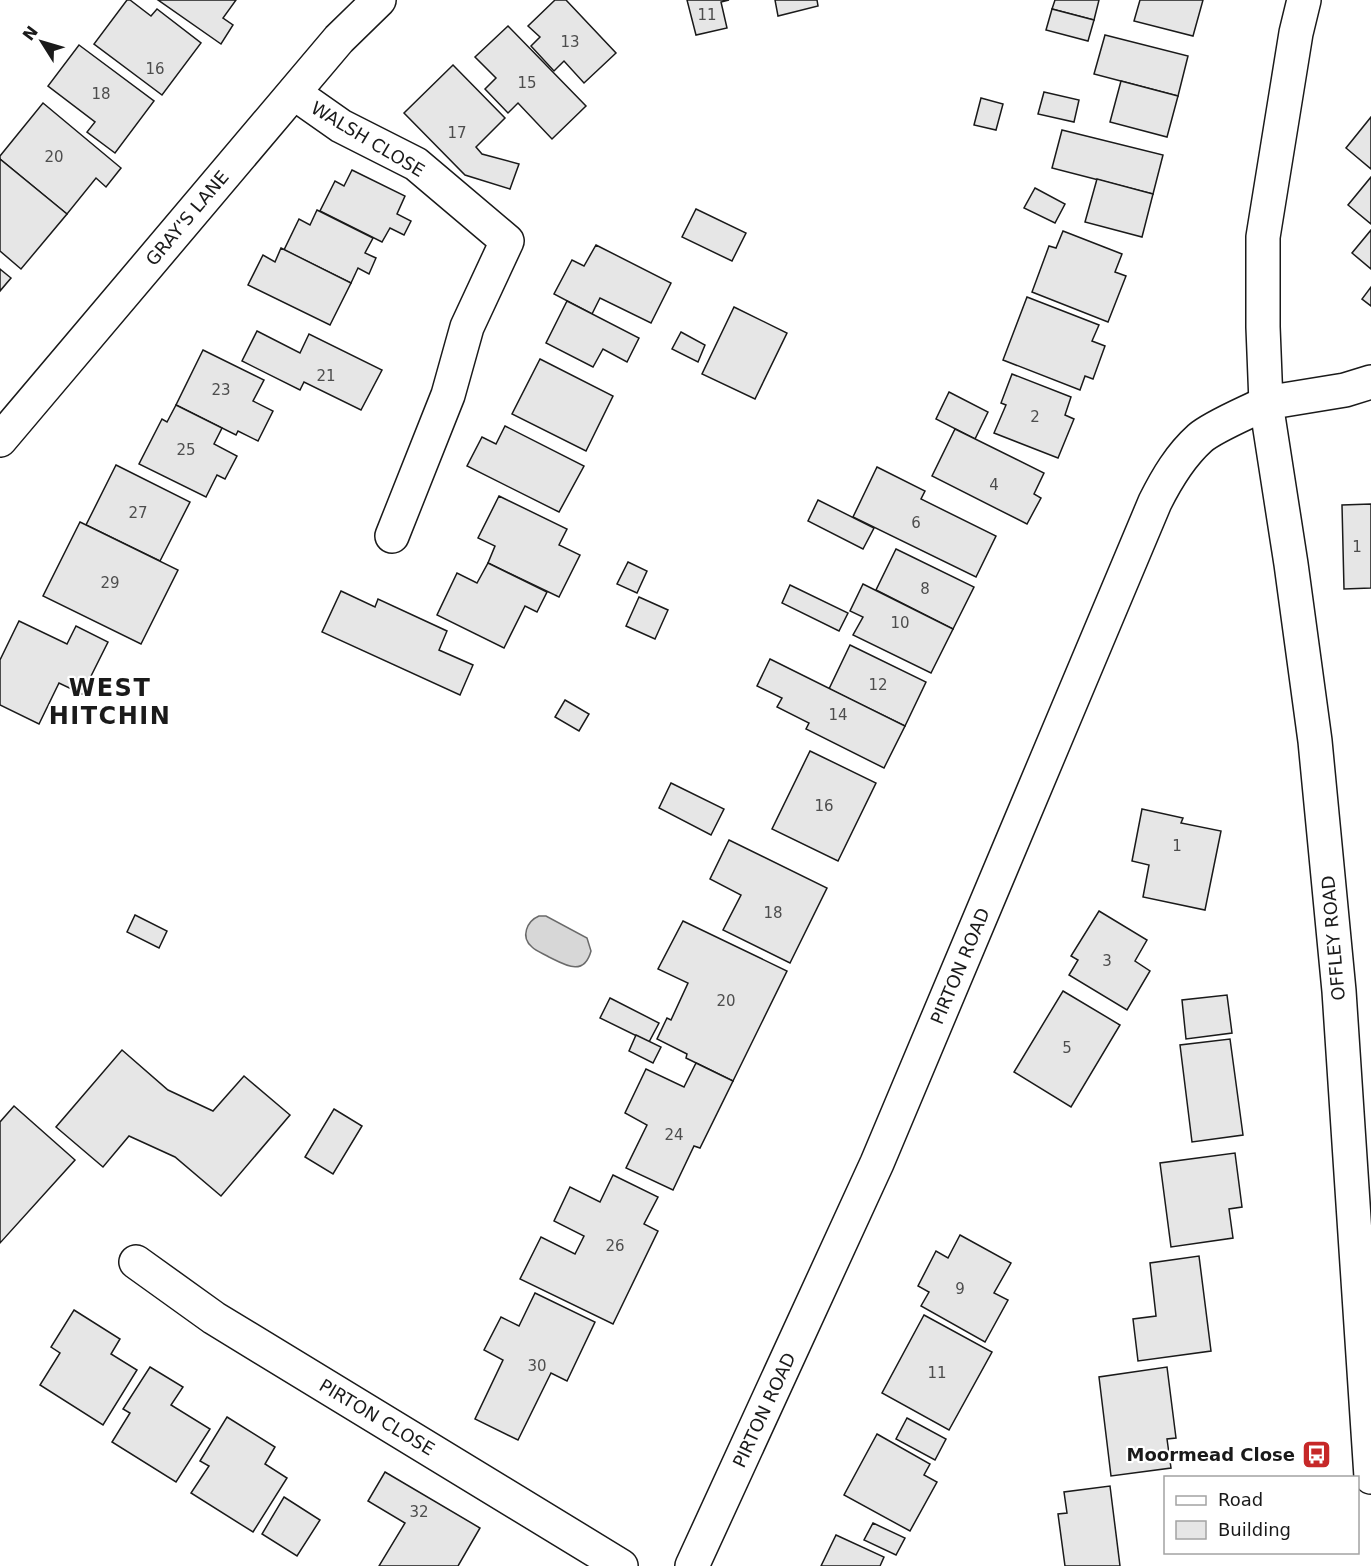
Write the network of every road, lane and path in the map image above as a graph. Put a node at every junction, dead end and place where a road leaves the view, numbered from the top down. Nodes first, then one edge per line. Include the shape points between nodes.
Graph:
1 (378, 0) edge
2 (1304, 0) edge
3 (294, 93) junction
4 (1371, 382) edge
5 (1266, 403) junction
6 (0, 440) edge
7 (392, 536) dead end
8 (136, 1262) dead end
9 (1371, 1477) edge
10 (621, 1566) edge
11 (692, 1566) edge

1 - 3 main road, GRAY'S LANE
2 - 5 main road, OFFLEY ROAD via 1263,237
3 - 6 main road, GRAY'S LANE
3 - 7 main road, WALSH CLOSE via 341,126 416,164 507,241 467,327 448,394
4 - 5 main road, PIRTON ROAD
5 - 9 main road, OFFLEY ROAD via 1316,753 1339,991
5 - 11 main road, PIRTON ROAD via 1202,436 1169,475 877,1163
8 - 10 main road, PIRTON CLOSE via 214,1318

